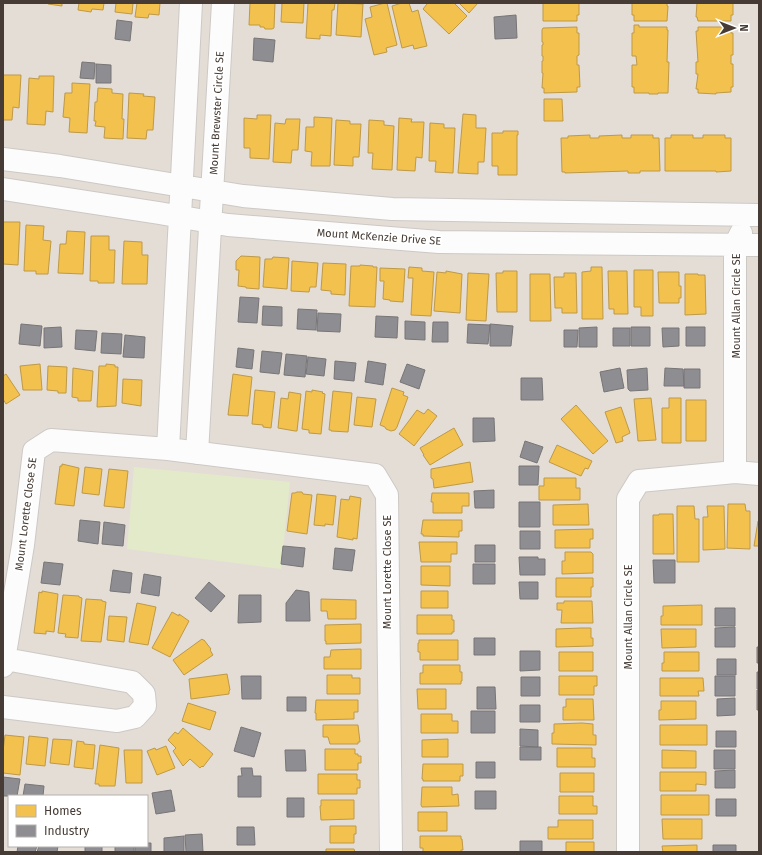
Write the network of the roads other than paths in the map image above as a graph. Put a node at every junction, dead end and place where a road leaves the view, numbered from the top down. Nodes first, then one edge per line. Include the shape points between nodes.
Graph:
1 (191, 3) edge
2 (223, 3) edge
3 (3, 159) edge
4 (182, 186) junction
5 (3, 189) edge
6 (212, 191) junction
7 (754, 215) edge
8 (180, 217) junction
9 (210, 223) junction
10 (759, 236) edge
11 (759, 244) edge
12 (735, 245) junction
13 (168, 449) junction
14 (197, 453) junction
15 (735, 472) junction
16 (759, 474) edge
17 (4, 663) edge
18 (3, 707) edge
19 (391, 852) edge
20 (628, 852) edge

1 - 4 street
2 - 6 street, Mount Brewster Circle SE
3 - 4 street
4 - 6 street
4 - 8 street
5 - 8 street, Mount McKenzie Drive SE
6 - 7 street via 392,209
6 - 9 street, Mount Brewster Circle SE
7 - 10 street
7 - 12 street, Mount Allan Circle SE
8 - 9 street, Mount McKenzie Drive SE
8 - 13 street
9 - 12 street, Mount McKenzie Drive SE via 439,242
9 - 14 street
11 - 12 street, Mount McKenzie Drive SE
12 - 15 street, Mount Allan Circle SE
13 - 14 street, Mount Lorette Close SE
13 - 17 street, Mount Lorette Close SE via 51,440 34,451 23,545
14 - 19 street, Mount Lorette Close SE via 375,475 387,495
15 - 16 street, Mount Allan Circle SE
15 - 20 street, Mount Allan Circle SE via 639,481 628,499
17 - 18 street via 132,682 144,694 145,706 135,718 117,721

